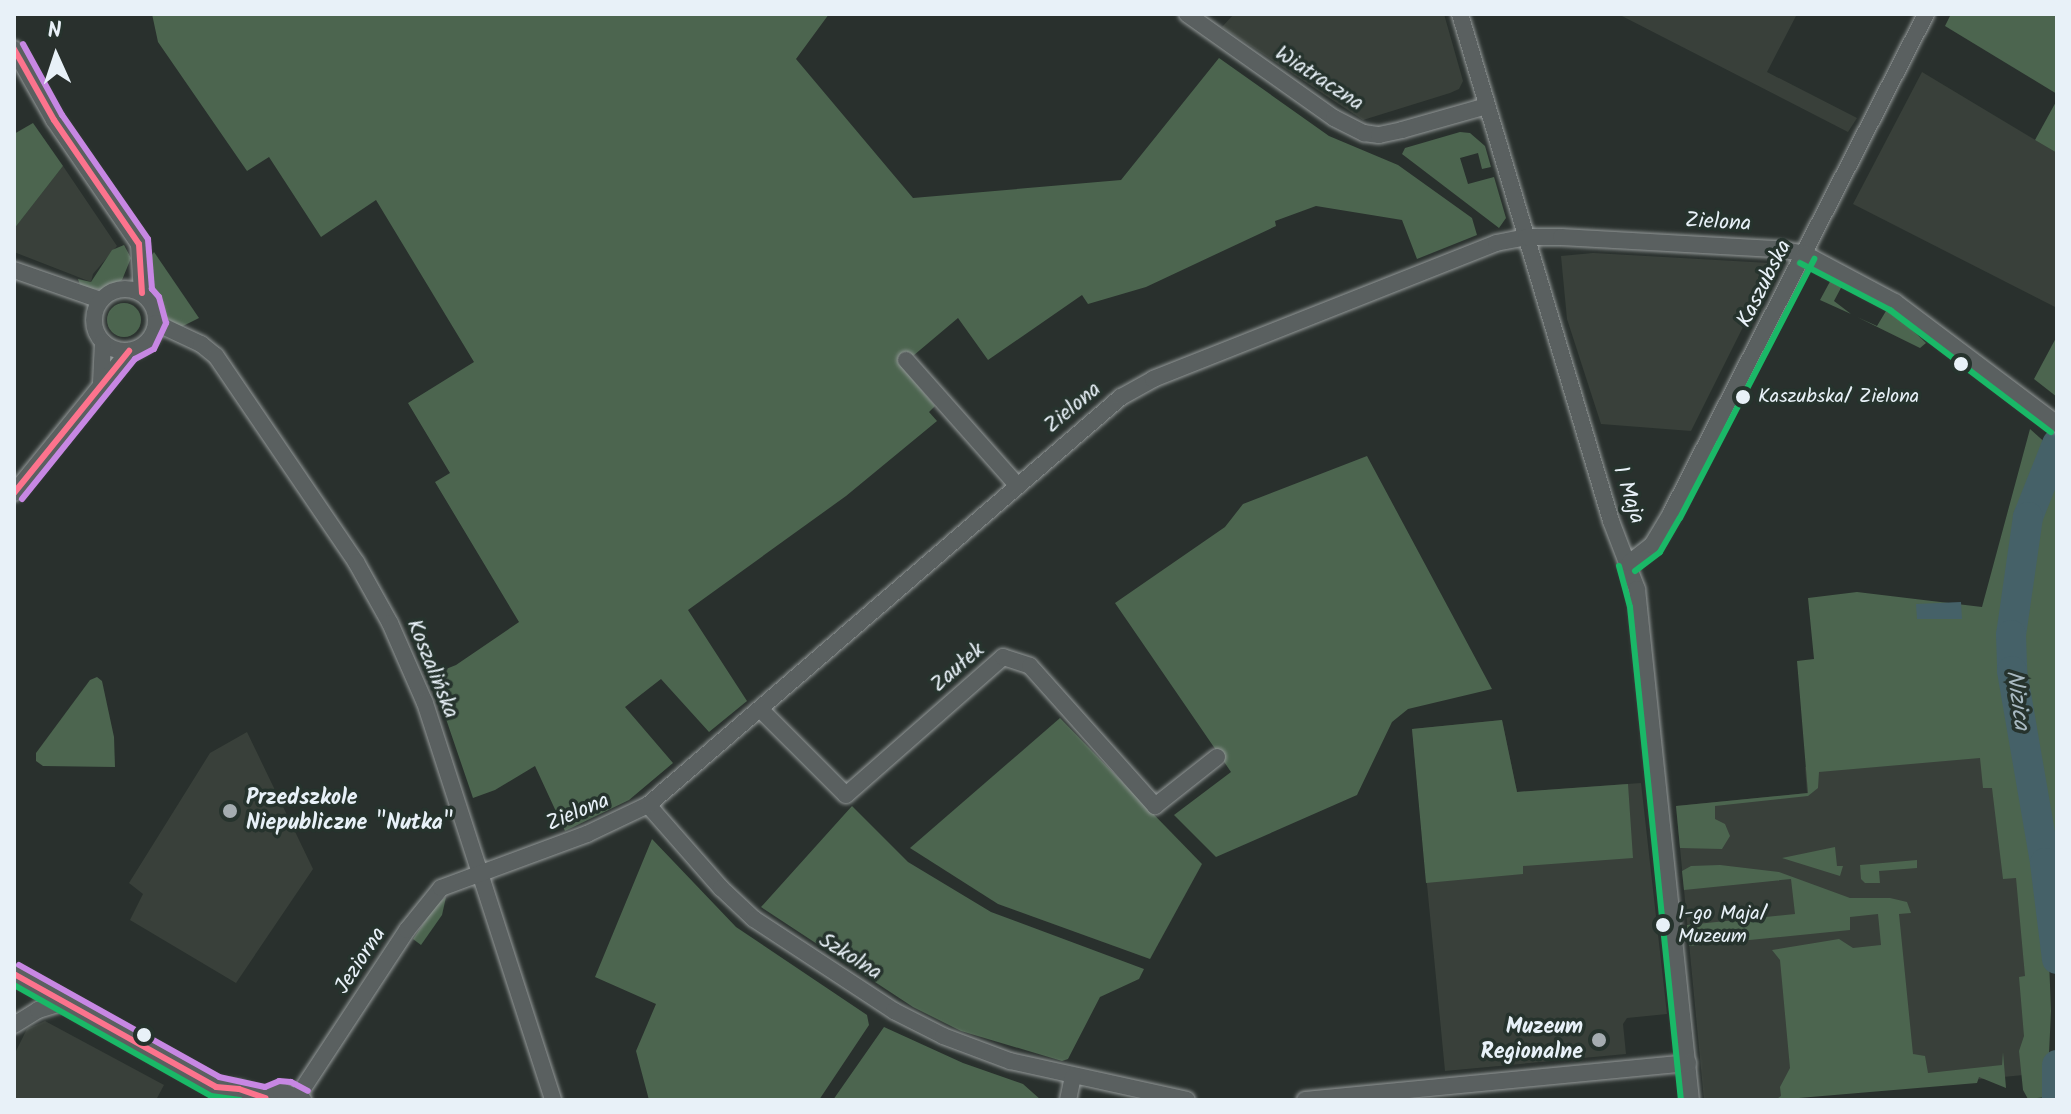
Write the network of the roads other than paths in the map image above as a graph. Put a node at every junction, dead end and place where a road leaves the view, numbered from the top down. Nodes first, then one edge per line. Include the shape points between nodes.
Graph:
1 (1187, 14) edge
2 (1460, 14) edge
3 (1926, 14) edge
4 (14, 49) edge
5 (1487, 106) junction
6 (1526, 237) junction
7 (1805, 254) junction
8 (14, 270) edge
9 (66, 291) junction
10 (134, 291) junction
11 (100, 300) junction
12 (94, 317) junction
13 (156, 323) junction
14 (103, 342) junction
15 (129, 351) junction
16 (906, 360) dead end
17 (101, 383) junction
18 (2055, 422) edge
19 (1017, 485) junction
20 (14, 493) edge
21 (1629, 563) junction
22 (761, 710) junction
23 (1217, 757) dead end
24 (648, 805) junction
25 (481, 873) junction
26 (14, 974) edge
27 (65, 1002) junction
28 (14, 1025) edge
29 (1688, 1063) junction
30 (1073, 1077) junction
31 (216, 1087) junction
32 (301, 1098) edge
33 (264, 1099) edge
34 (229, 1100) edge
35 (553, 1100) edge
36 (1068, 1100) edge
37 (1187, 1100) edge
38 (1305, 1100) edge
39 (1691, 1100) edge

1 - 5 street, Wiatraczna via 1334,118 1364,133 1402,130
2 - 5 street, 1 Maja
3 - 7 street, Kaszubska
4 - 10 street via 40,98 139,244
5 - 6 street, 1 Maja
6 - 7 street, Zielona
6 - 19 street, Zielona via 1496,243 1153,379 1106,407
6 - 21 street, 1 Maja via 1611,521
7 - 18 street, Zielona via 1895,302
7 - 21 street, Kaszubska via 1671,513 1652,545
8 - 9 street
9 - 11 street
9 - 12 street
10 - 11 street via 107,293
10 - 13 street via 150,301
11 - 12 street
12 - 14 street
13 - 15 street via 147,342
13 - 25 street, Koszalińska via 216,356 356,562 412,671
14 - 15 street
14 - 17 street
15 - 17 street
16 - 19 street
17 - 20 street
19 - 22 street, Zielona
21 - 29 street, 1 Maja via 1640,605
22 - 23 street, Zaułek via 846,795 1003,657 1030,666 1155,806
22 - 24 street, Zielona
24 - 25 street, Zielona
24 - 30 street, Szkolna via 721,888 805,955 943,1036
25 - 32 street, Jeziorna via 441,888 430,898
25 - 35 street, Koszalińska
26 - 27 street
27 - 28 street
27 - 31 street
29 - 38 street
29 - 39 street, 1 Maja
30 - 36 street
30 - 37 street, Szkolna
31 - 33 street
31 - 34 street
32 - 33 street via 281,1091

